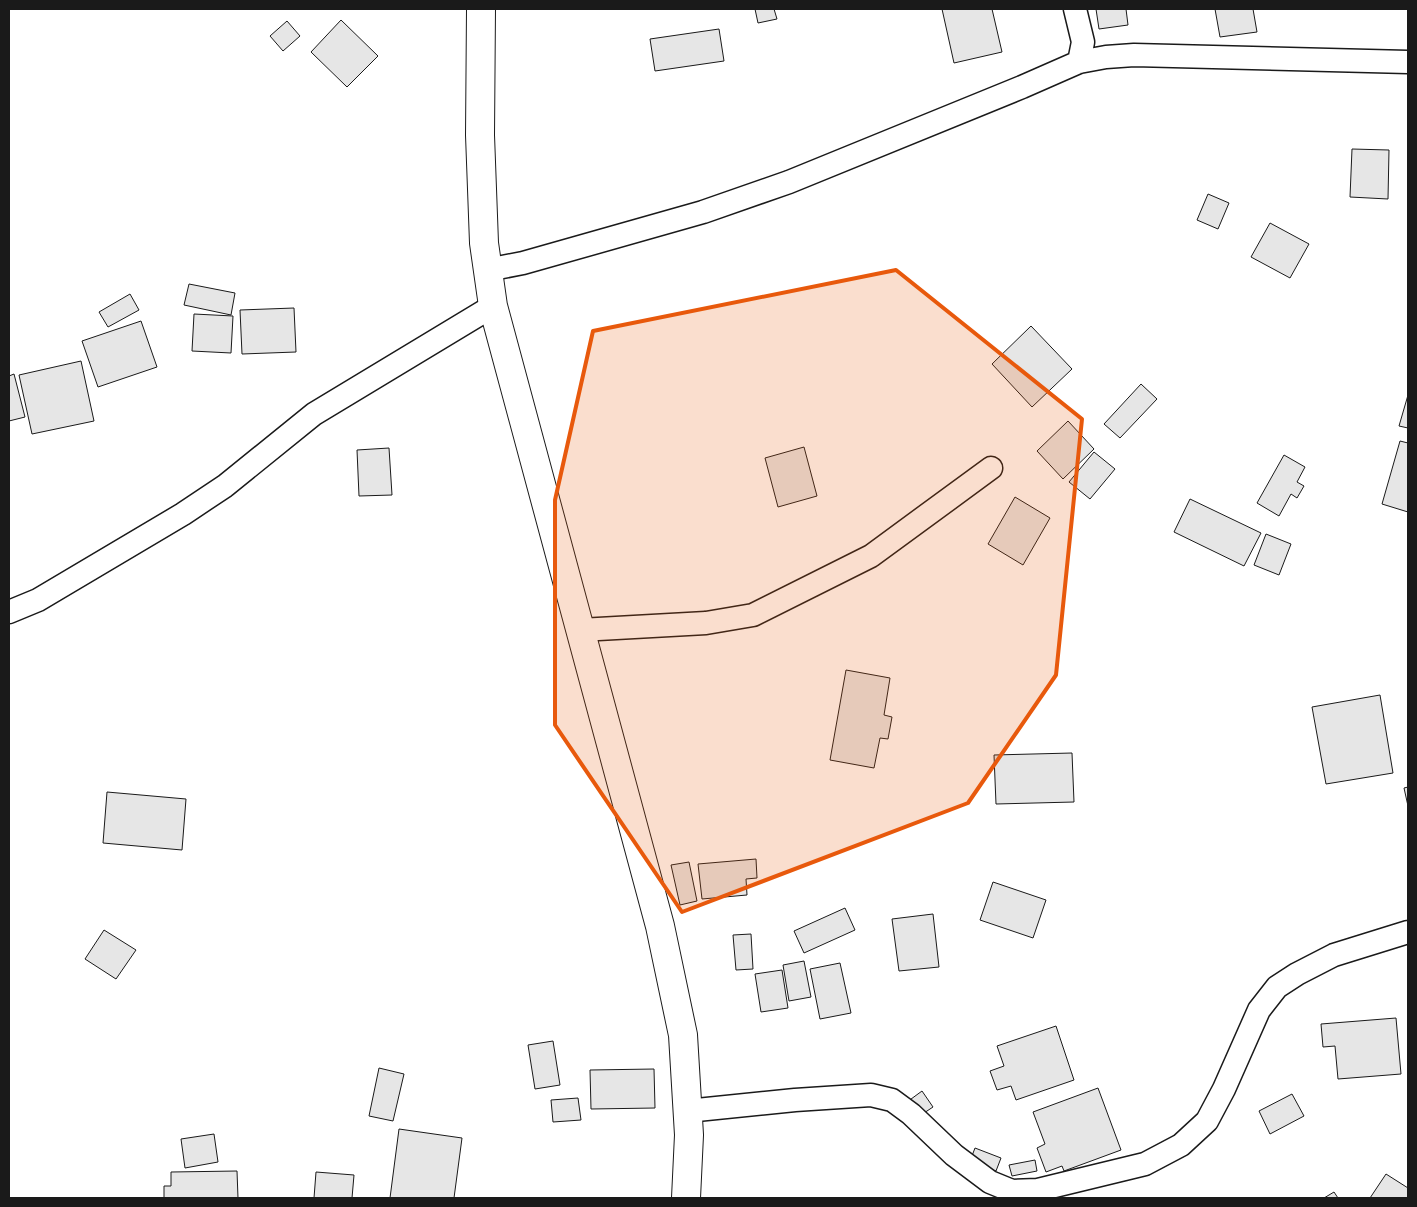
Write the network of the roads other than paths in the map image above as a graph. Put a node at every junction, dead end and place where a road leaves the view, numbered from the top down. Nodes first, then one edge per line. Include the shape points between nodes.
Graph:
1 (481, 9) edge
2 (1076, 9) edge
3 (1079, 62) junction
4 (1408, 62) edge
5 (487, 270) junction
6 (492, 306) junction
7 (991, 468) dead end
8 (9, 612) edge
9 (580, 630) junction
10 (1408, 932) edge
11 (687, 1111) junction
12 (686, 1198) edge

1 - 5 main road via 480,134
2 - 3 street via 1083,42
3 - 4 street via 1134,55
3 - 5 street via 780,185 694,215
5 - 6 main road
6 - 8 street via 314,414 225,486 183,514 38,600
6 - 9 main road
7 - 9 street via 871,556 753,615 706,624
9 - 11 main road via 660,926 683,1035
10 - 11 street via 1334,955 1277,987 1259,1010 1207,1121 1181,1145 1145,1164 1038,1190 1012,1191 990,1182 954,1155 892,1100 871,1095
11 - 12 main road

